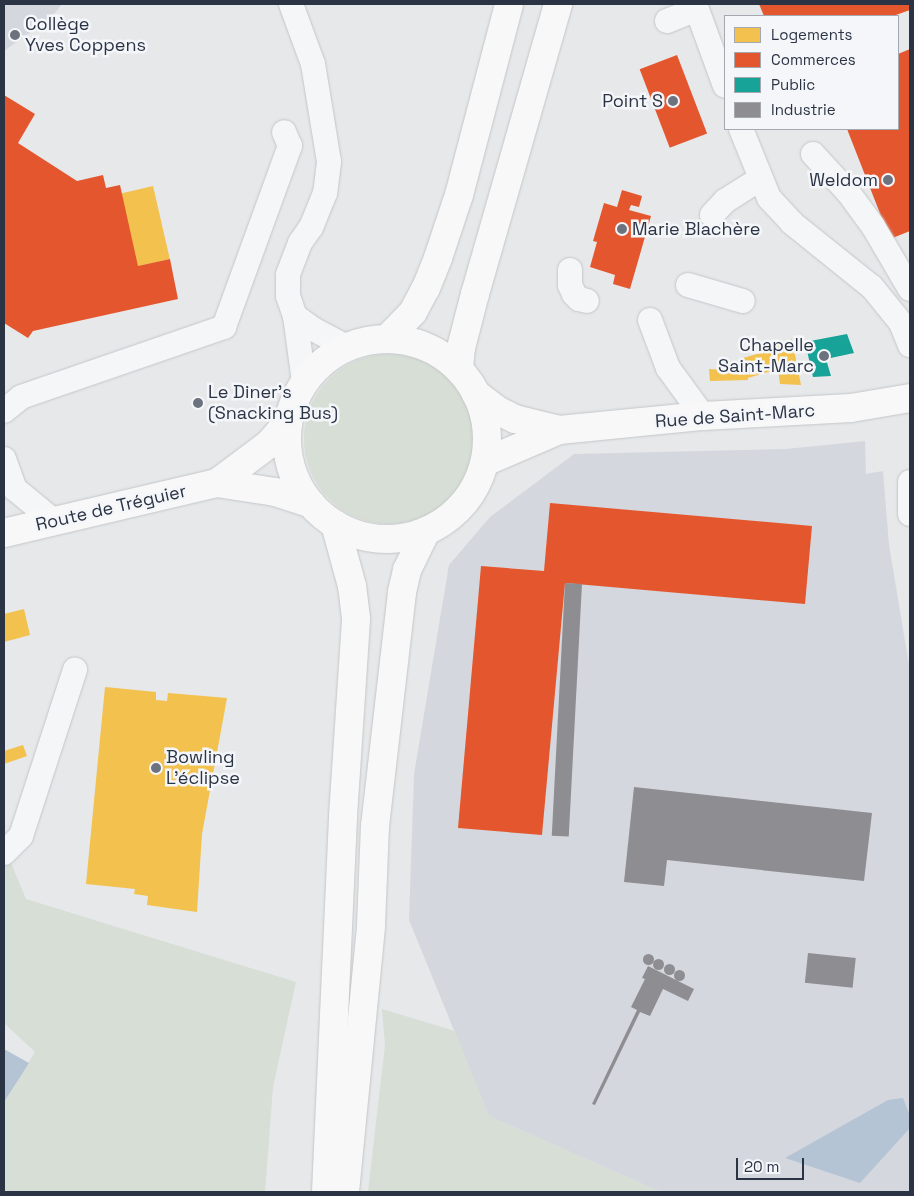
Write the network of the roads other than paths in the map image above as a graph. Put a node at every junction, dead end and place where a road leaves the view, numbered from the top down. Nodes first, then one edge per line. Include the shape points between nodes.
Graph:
1 (291, 4) edge
2 (509, 4) edge
3 (558, 4) edge
4 (696, 6) edge
5 (667, 21) dead end
6 (724, 79) edge
7 (741, 130) edge
8 (284, 132) dead end
9 (813, 154) dead end
10 (760, 179) junction
11 (712, 215) dead end
12 (570, 270) dead end
13 (688, 285) dead end
14 (910, 289) edge
15 (587, 301) dead end
16 (743, 301) dead end
17 (294, 316) junction
18 (650, 320) dead end
19 (387, 338) junction
20 (910, 345) edge
21 (346, 347) junction
22 (459, 369) junction
23 (304, 382) junction
24 (476, 394) junction
25 (910, 398) edge
26 (4, 411) edge
27 (703, 416) junction
28 (288, 422) junction
29 (559, 430) junction
30 (4, 459) edge
31 (484, 462) junction
32 (910, 482) edge
33 (217, 484) junction
34 (311, 504) junction
35 (910, 514) edge
36 (55, 522) junction
37 (334, 524) junction
38 (426, 531) junction
39 (4, 533) edge
40 (75, 670) dead end
41 (4, 853) edge
42 (326, 1192) edge
43 (345, 1192) edge

1 - 17 street via 313,64 328,162 326,193 300,243 288,275 288,296
2 - 19 main road via 459,195 438,258 413,312
3 - 22 main road via 475,294
4 - 5 street
4 - 6 street
7 - 10 street
8 - 26 street via 290,146 224,327 21,397
9 - 14 street via 848,192 873,226
10 - 11 street via 725,201
10 - 20 street via 769,198 792,223 872,287 901,323
12 - 15 street via 574,294
13 - 16 street
17 - 21 street
17 - 23 street
18 - 27 street via 668,368
19 - 21 main road
19 - 22 main road via 421,344
21 - 23 main road via 319,365
22 - 24 main road
23 - 28 main road
24 - 29 main road, Rue de Saint-Marc via 497,410 515,418
24 - 31 main road via 486,428
25 - 27 main road, Rue de Saint-Marc via 851,408
27 - 29 main road, Rue de Saint-Marc
28 - 33 main road via 269,444
28 - 34 main road via 286,442 289,461 295,480
29 - 31 main road, Rue de Saint-Marc
30 - 36 street via 15,489
31 - 38 main road via 479,480 464,504 443,522
32 - 35 street
33 - 34 main road via 275,492
33 - 36 main road, Route de Tréguier
34 - 37 main road
36 - 39 main road, Route de Tréguier
37 - 38 main road via 361,536 380,539
37 - 42 main road via 352,586 356,618 343,816
38 - 43 main road via 407,570 402,592 400,632 375,826 371,925
40 - 41 street via 21,836

